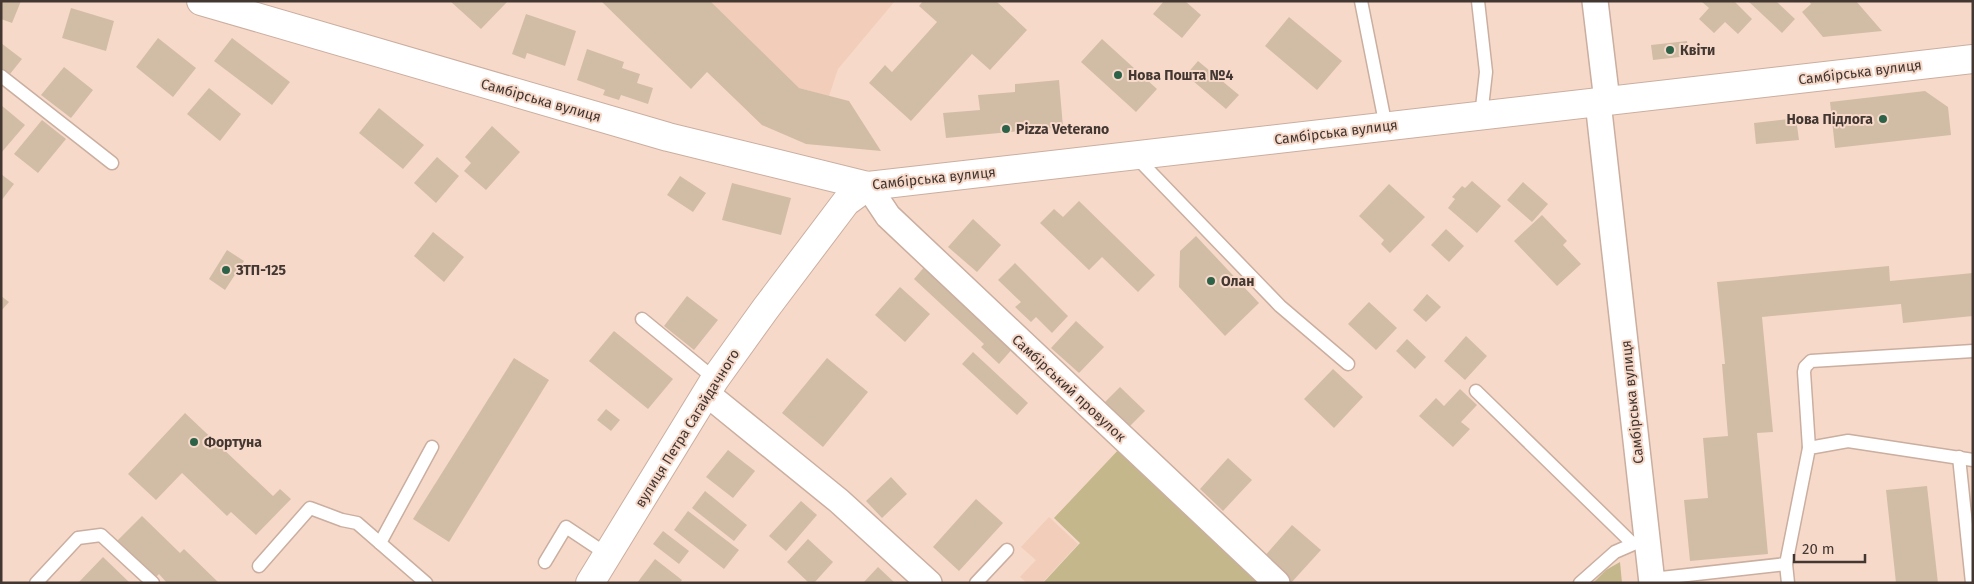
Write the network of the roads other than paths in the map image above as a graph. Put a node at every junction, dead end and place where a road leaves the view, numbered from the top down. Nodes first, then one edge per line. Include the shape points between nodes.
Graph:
1 (201, 1) edge
2 (1361, 1) edge
3 (1478, 1) edge
4 (1595, 1) edge
5 (1973, 59) edge
6 (1, 76) edge
7 (1602, 102) junction
8 (1481, 116) junction
9 (1386, 126) junction
10 (1135, 156) junction
11 (112, 163) dead end
12 (868, 186) junction
13 (642, 319) dead end
14 (1973, 351) edge
15 (1348, 364) dead end
16 (710, 386) junction
17 (1476, 391) dead end
18 (432, 447) dead end
19 (1809, 448) junction
20 (1959, 457) junction
21 (1973, 460) edge
22 (1640, 541) junction
23 (380, 542) junction
24 (1007, 550) dead end
25 (608, 555) junction
26 (545, 562) dead end
27 (1786, 564) junction
28 (259, 566) dead end
29 (1652, 581) edge
30 (36, 583) edge
31 (153, 583) edge
32 (426, 583) edge
33 (590, 583) edge
34 (929, 583) edge
35 (976, 583) edge
36 (1277, 583) edge
37 (1580, 583) edge
38 (1788, 583) edge
39 (1972, 583) edge

1 - 12 main road, Самбірська вулиця via 668,137
2 - 9 lane
3 - 8 lane via 1486,72
4 - 7 street
5 - 7 main road, Самбірська вулиця
6 - 11 lane
7 - 8 main road, Самбірська вулиця
7 - 22 street, Самбірська вулиця
8 - 9 main road, Самбірська вулиця
9 - 10 main road, Самбірська вулиця
10 - 12 main road, Самбірська вулиця
10 - 15 lane via 1280,306
12 - 16 main road, вулиця Петра Сагайдачного via 846,202
12 - 36 street, Самбірський провулок via 888,216 909,237
13 - 16 lane
14 - 19 lane via 1811,361 1804,372
16 - 25 main road, вулиця Петра Сагайдачного
16 - 34 street
17 - 22 lane
18 - 23 lane
19 - 20 lane via 1848,441
19 - 27 lane
20 - 21 lane
20 - 39 lane
22 - 29 street, Самбірська вулиця
22 - 37 lane via 1608,558
23 - 28 lane via 357,523 310,508
23 - 32 lane
24 - 35 lane
25 - 26 lane via 566,527
25 - 33 main road, вулиця Петра Сагайдачного
27 - 29 lane
27 - 38 lane
30 - 31 lane via 78,538 100,535

